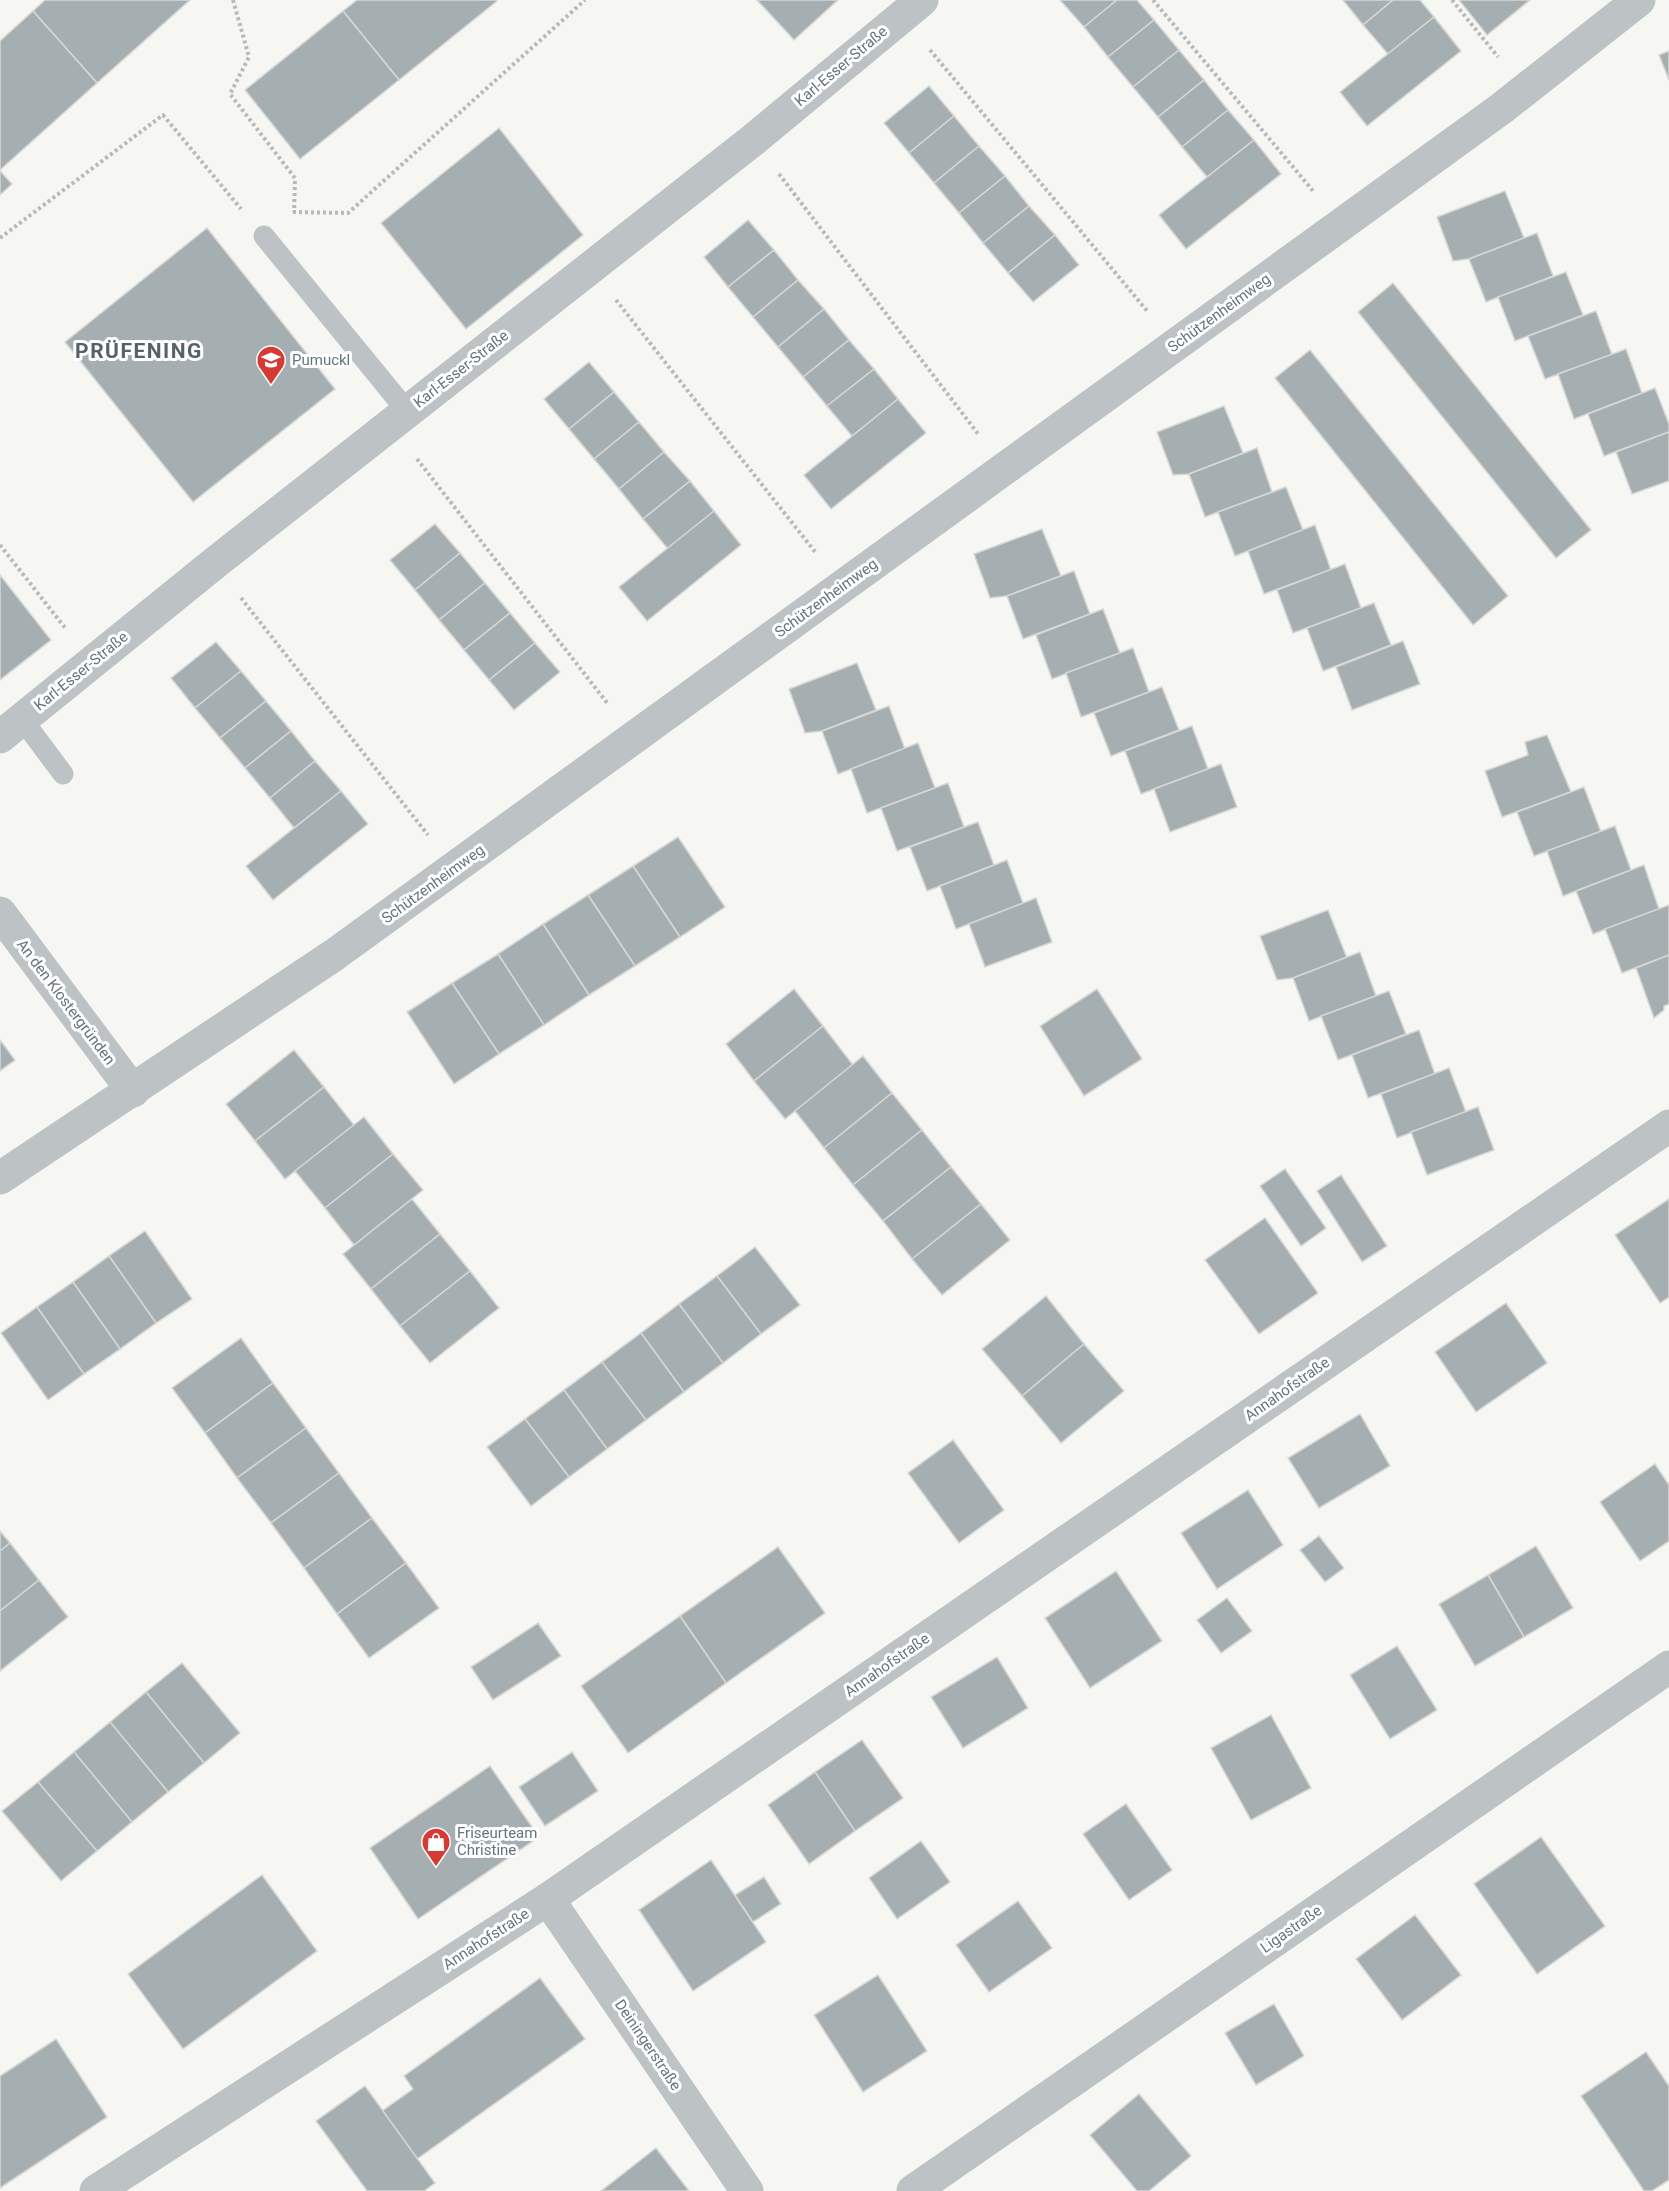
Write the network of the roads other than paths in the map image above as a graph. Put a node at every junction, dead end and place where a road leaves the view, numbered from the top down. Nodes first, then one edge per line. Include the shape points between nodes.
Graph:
1 (1639, 0) edge
2 (912, 8) edge
3 (264, 236) road end
4 (407, 411) junction
5 (11, 728) edge
6 (63, 774) dead end
7 (0, 913) edge
8 (133, 1091) junction
9 (1669, 1126) edge
10 (0, 1178) edge
11 (1669, 1667) edge
12 (549, 1899) junction
13 (96, 2191) edge
14 (747, 2191) edge
15 (913, 2191) edge

1 - 8 street, Schützenheimweg via 1525,91 634,738 334,955
2 - 4 street, Karl-Esser-Straße via 753,140
3 - 4 lane
4 - 5 street, Karl-Esser-Straße
5 - 6 lane
7 - 8 street, An den Klostergründen
8 - 10 street, Schützenheimweg
9 - 12 street, Annahofstraße
11 - 15 street, Ligastraße
12 - 13 street, Annahofstraße
12 - 14 street, Deiningerstraße

